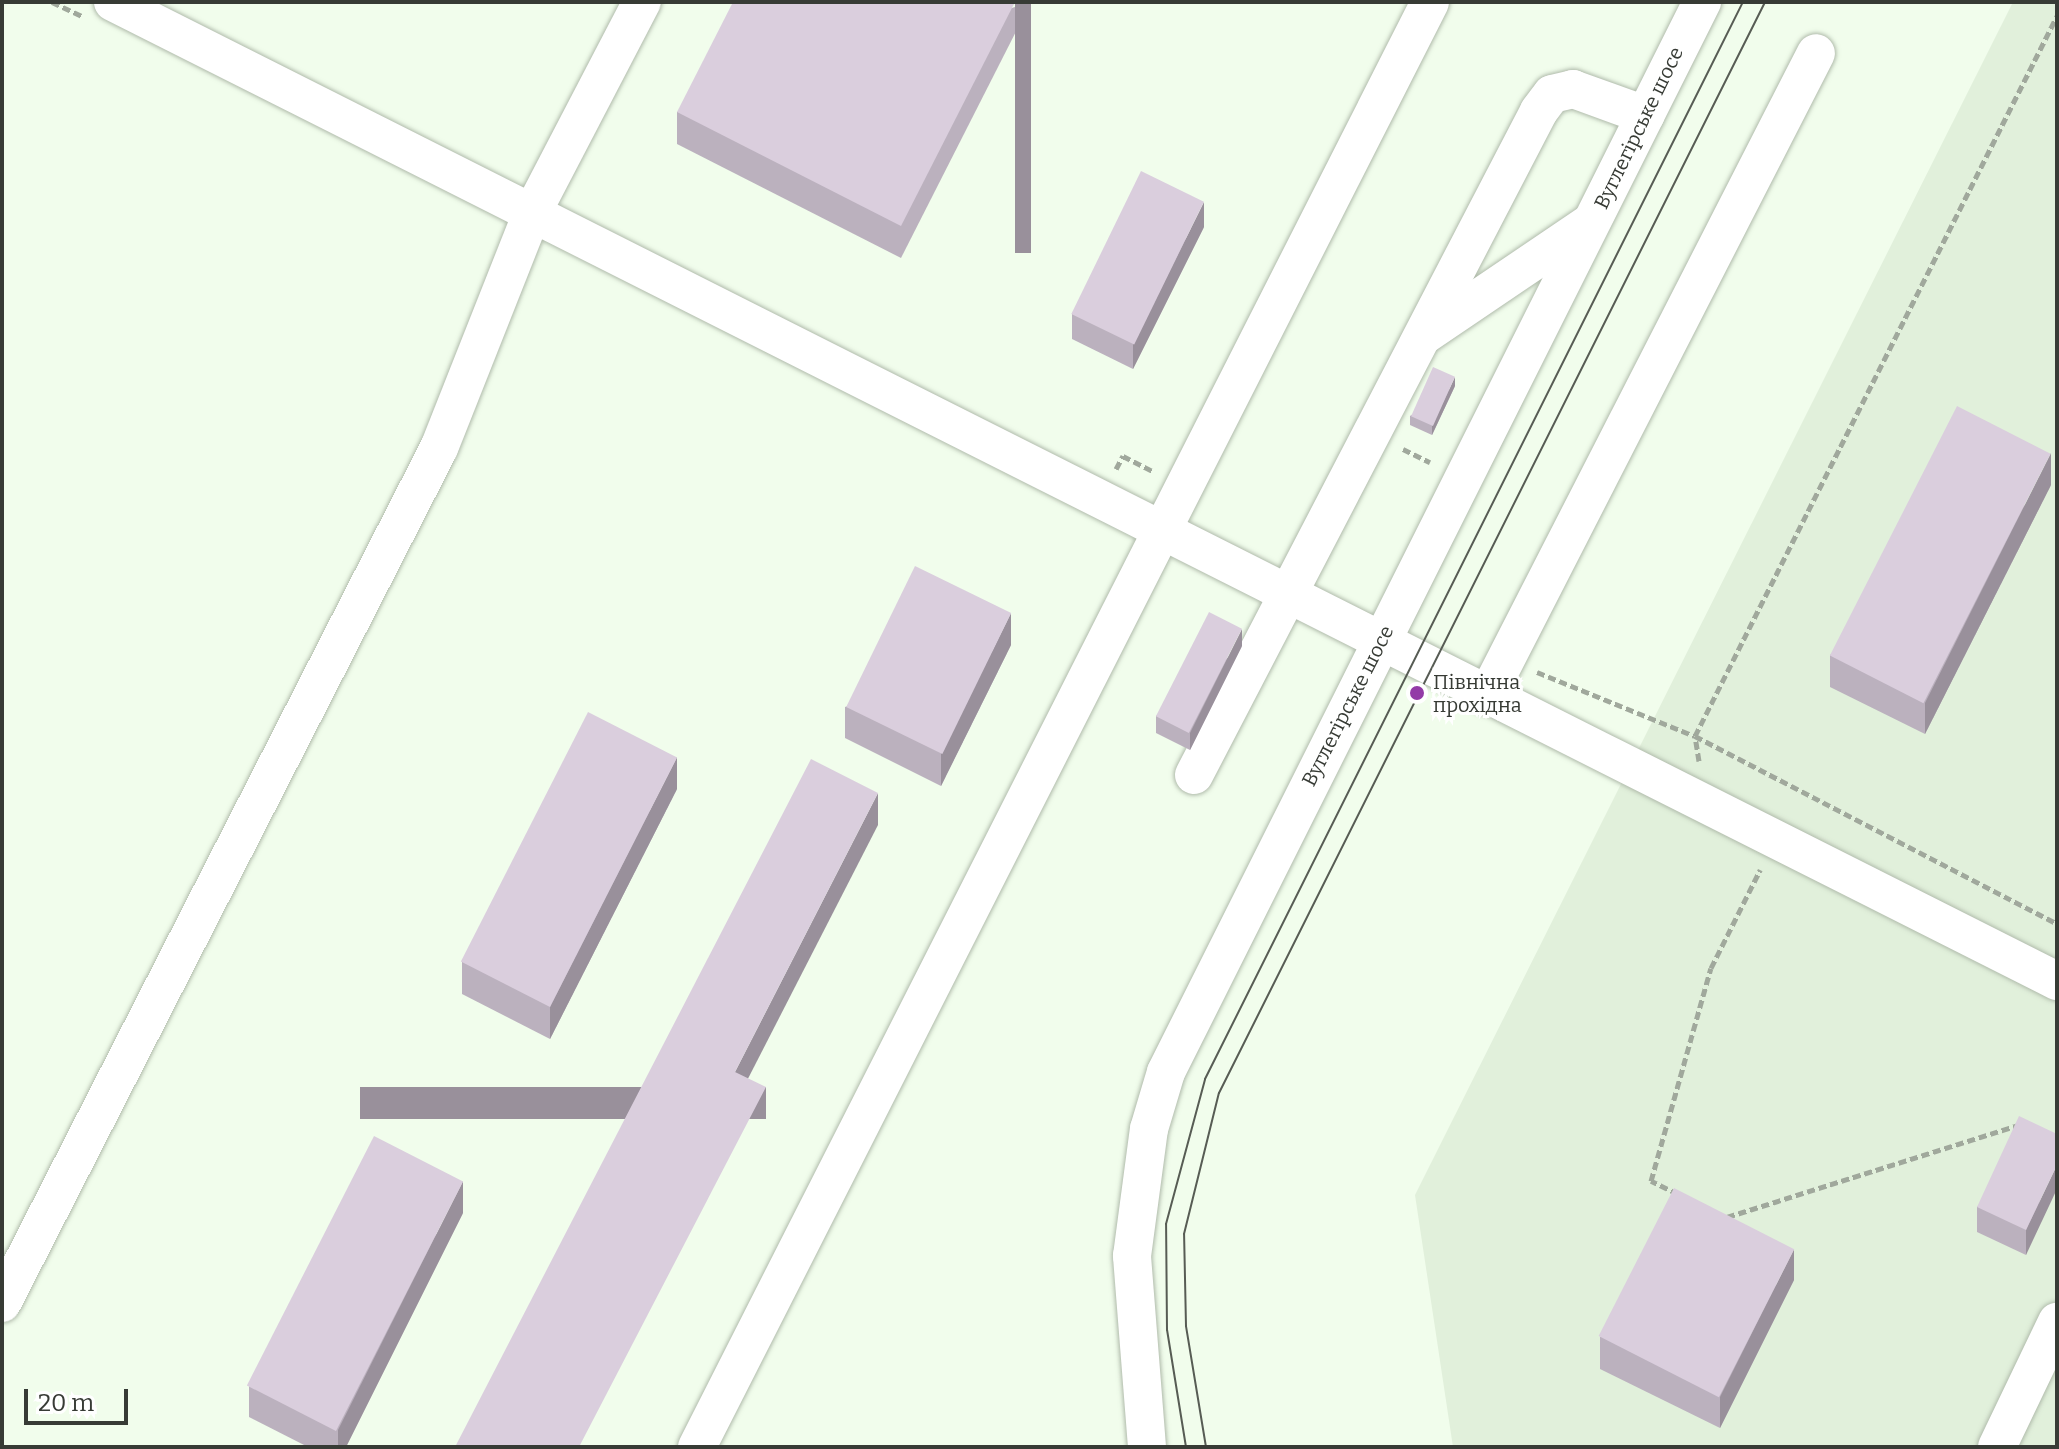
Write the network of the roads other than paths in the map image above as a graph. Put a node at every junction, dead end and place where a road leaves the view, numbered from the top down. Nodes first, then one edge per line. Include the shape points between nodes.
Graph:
1 (113, 2) edge
2 (642, 2) edge
3 (1430, 2) edge
4 (1702, 2) edge
5 (1816, 53) dead end
6 (1645, 115) junction
7 (533, 211) junction
8 (1593, 221) junction
9 (1419, 339) junction
10 (1168, 529) junction
11 (1288, 593) junction
12 (1381, 642) junction
13 (1487, 696) junction
14 (1194, 775) dead end
15 (2057, 981) edge
16 (2, 1303) edge
17 (2057, 1322) edge
18 (697, 1447) edge
19 (1147, 1447) edge
20 (1997, 1447) edge

1 - 7 street
2 - 7 street
3 - 10 street
4 - 6 street, Вуглегірське шосе
5 - 13 street
6 - 8 street, Вуглегірське шосе
6 - 9 street via 1592,91 1552,94
7 - 10 street
7 - 16 street via 439,448
8 - 9 street
8 - 12 street, Вуглегірське шосе
9 - 11 street
10 - 11 street
10 - 18 street
11 - 12 street
11 - 14 street
12 - 13 street
12 - 19 street, Вуглегірське шосе via 1187,1021 1149,1129 1132,1256
13 - 15 street
17 - 20 street

